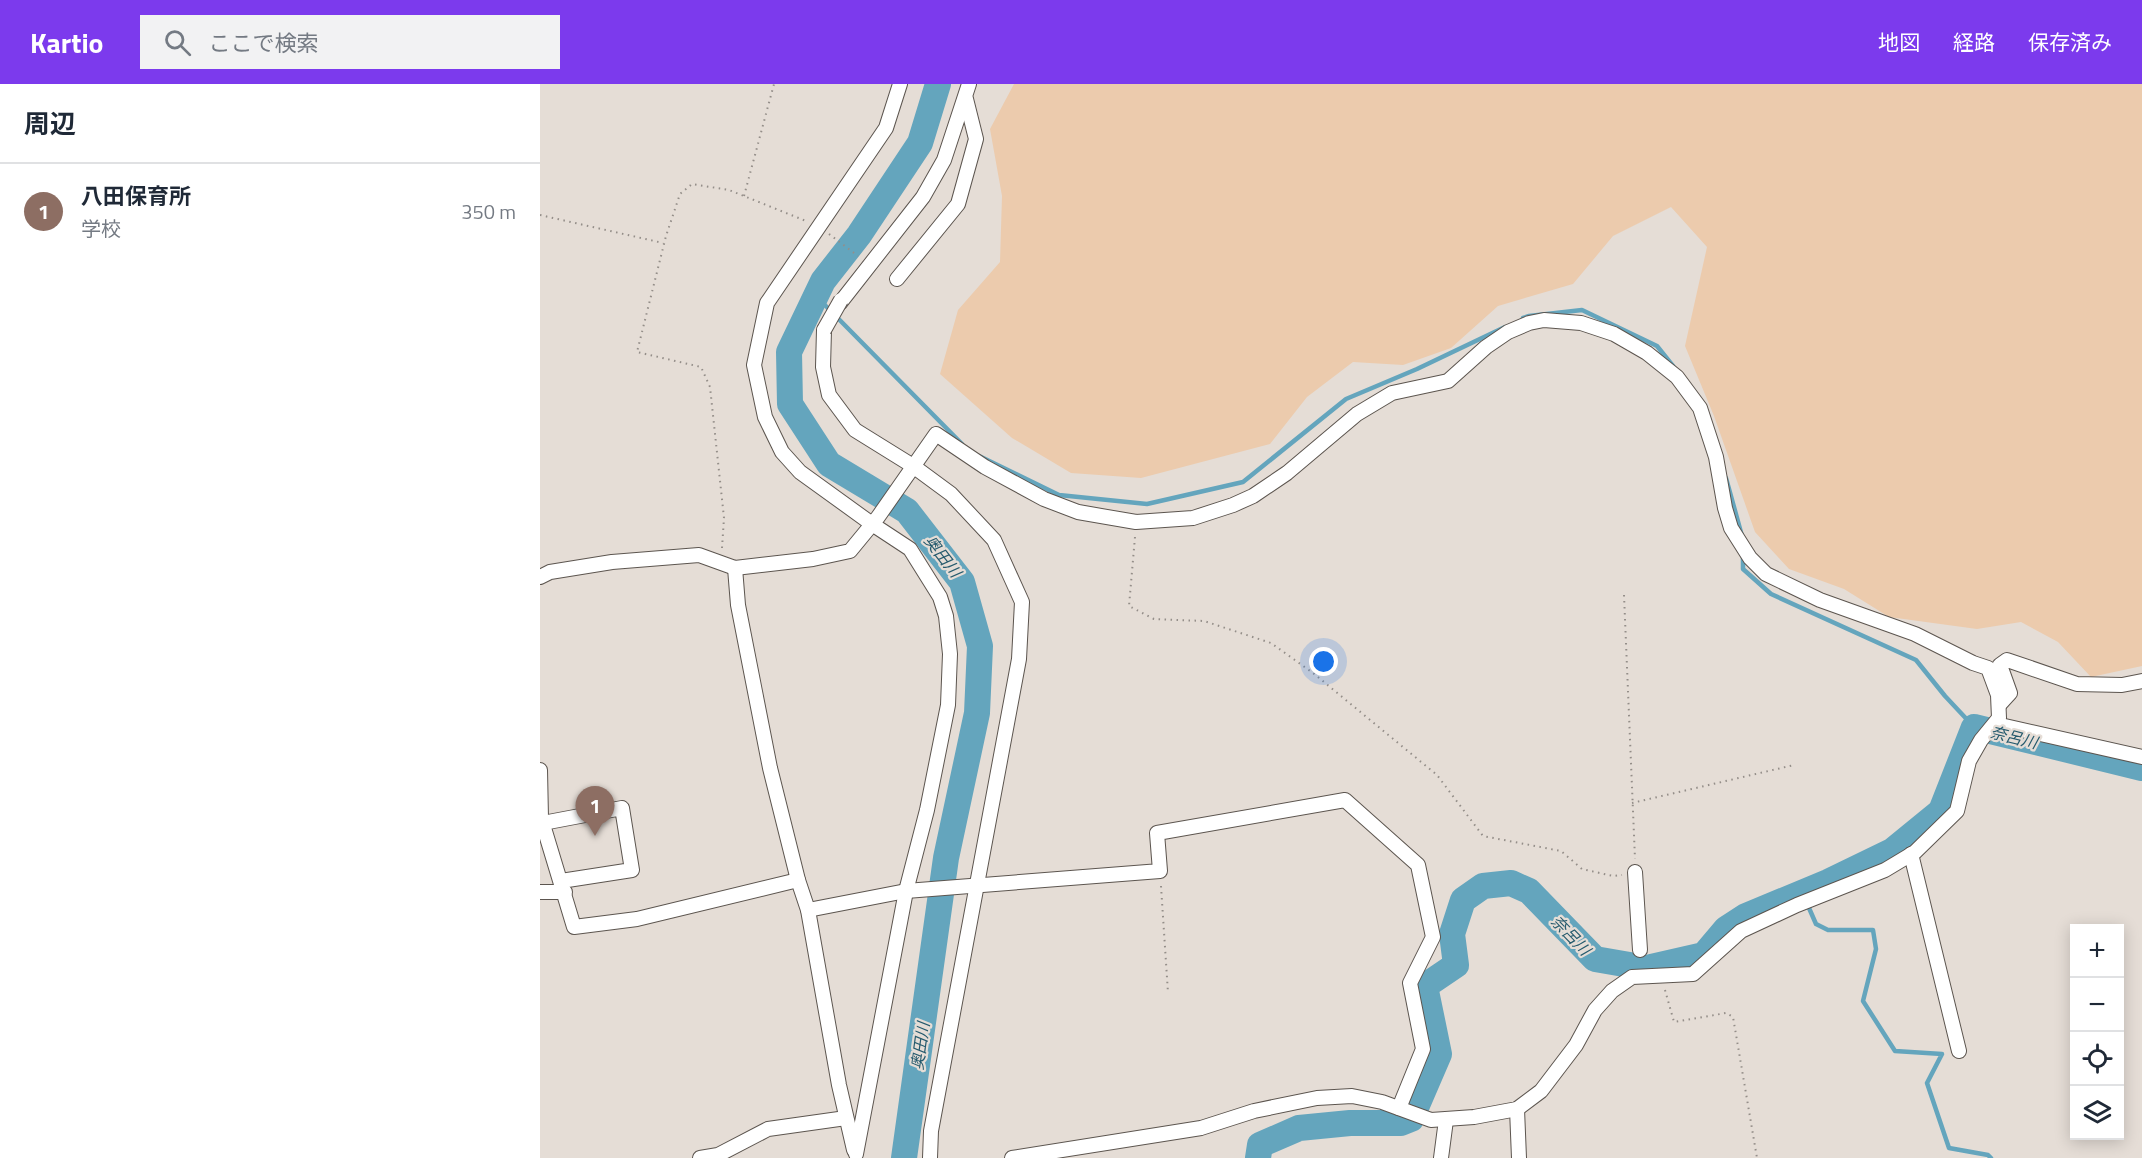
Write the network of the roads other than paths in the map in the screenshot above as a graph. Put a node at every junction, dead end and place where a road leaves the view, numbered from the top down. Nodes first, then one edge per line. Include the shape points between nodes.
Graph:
1 (900, 84) edge
2 (967, 90) edge
3 (897, 279) dead end
4 (909, 471) junction
5 (875, 521) junction
6 (735, 568) junction
7 (540, 577) edge
8 (2142, 681) edge
9 (1999, 705) junction
10 (1996, 724) junction
11 (2142, 757) edge
12 (540, 770) edge
13 (543, 823) junction
14 (1911, 854) junction
15 (1635, 872) road end
16 (798, 880) junction
17 (563, 886) junction
18 (972, 886) junction
19 (906, 891) junction
20 (540, 892) edge
21 (808, 910) junction
22 (1640, 950) dead end
23 (1959, 1051) dead end
24 (1517, 1109) junction
25 (1404, 1110) junction
26 (846, 1118) junction
27 (1446, 1120) junction
28 (856, 1156) edge
29 (700, 1158) edge
30 (930, 1158) edge
31 (1012, 1158) edge
32 (1441, 1158) edge
33 (1519, 1158) edge

1 - 5 street via 886,128 767,303 754,365 765,417 782,452 800,472
2 - 3 street via 976,139 958,204
2 - 4 street, bridge via 944,160 923,197 840,303 841,300 824,330 822,367 829,395 855,430
4 - 5 street
4 - 9 street via 936,434 985,468 1078,512 1136,522 1193,518 1253,496 1357,414 1392,393 1448,381 1508,332 1544,320 1581,323 1614,334 1647,353 1677,377 1700,408 1734,534 1766,574 1820,600 1915,633 1988,668
4 - 18 street via 951,494 994,540 1022,602 1019,659
5 - 6 street via 850,551 813,560
5 - 19 street via 910,549 940,597 950,654 948,705
6 - 7 street via 699,555 612,562
6 - 16 street via 738,605 770,768
8 - 9 street via 2122,686 2077,684 2007,660 2000,665 2010,693
9 - 10 street via 2000,718
10 - 11 street
10 - 14 street via 1969,761 1957,811
12 - 13 street
13 - 17 street
13 - 17 street via 622,808 632,870
14 - 23 street
14 - 24 street via 1885,870 1741,931 1693,974 1632,977 1595,1010 1576,1045 1540,1091
15 - 22 street
16 - 17 street via 637,919 574,927
16 - 21 street
17 - 20 street
18 - 19 street
18 - 25 street via 1160,871 1157,833 1345,800 1418,865 1433,937 1410,983 1423,1049
18 - 30 street via 931,1131
19 - 21 street
19 - 28 street
21 - 26 street
24 - 27 street
24 - 33 street
25 - 27 street via 1431,1120
25 - 31 street via 1352,1096 1317,1098 1254,1111 1201,1128
26 - 28 street
26 - 29 street via 768,1129 718,1155
27 - 32 street

